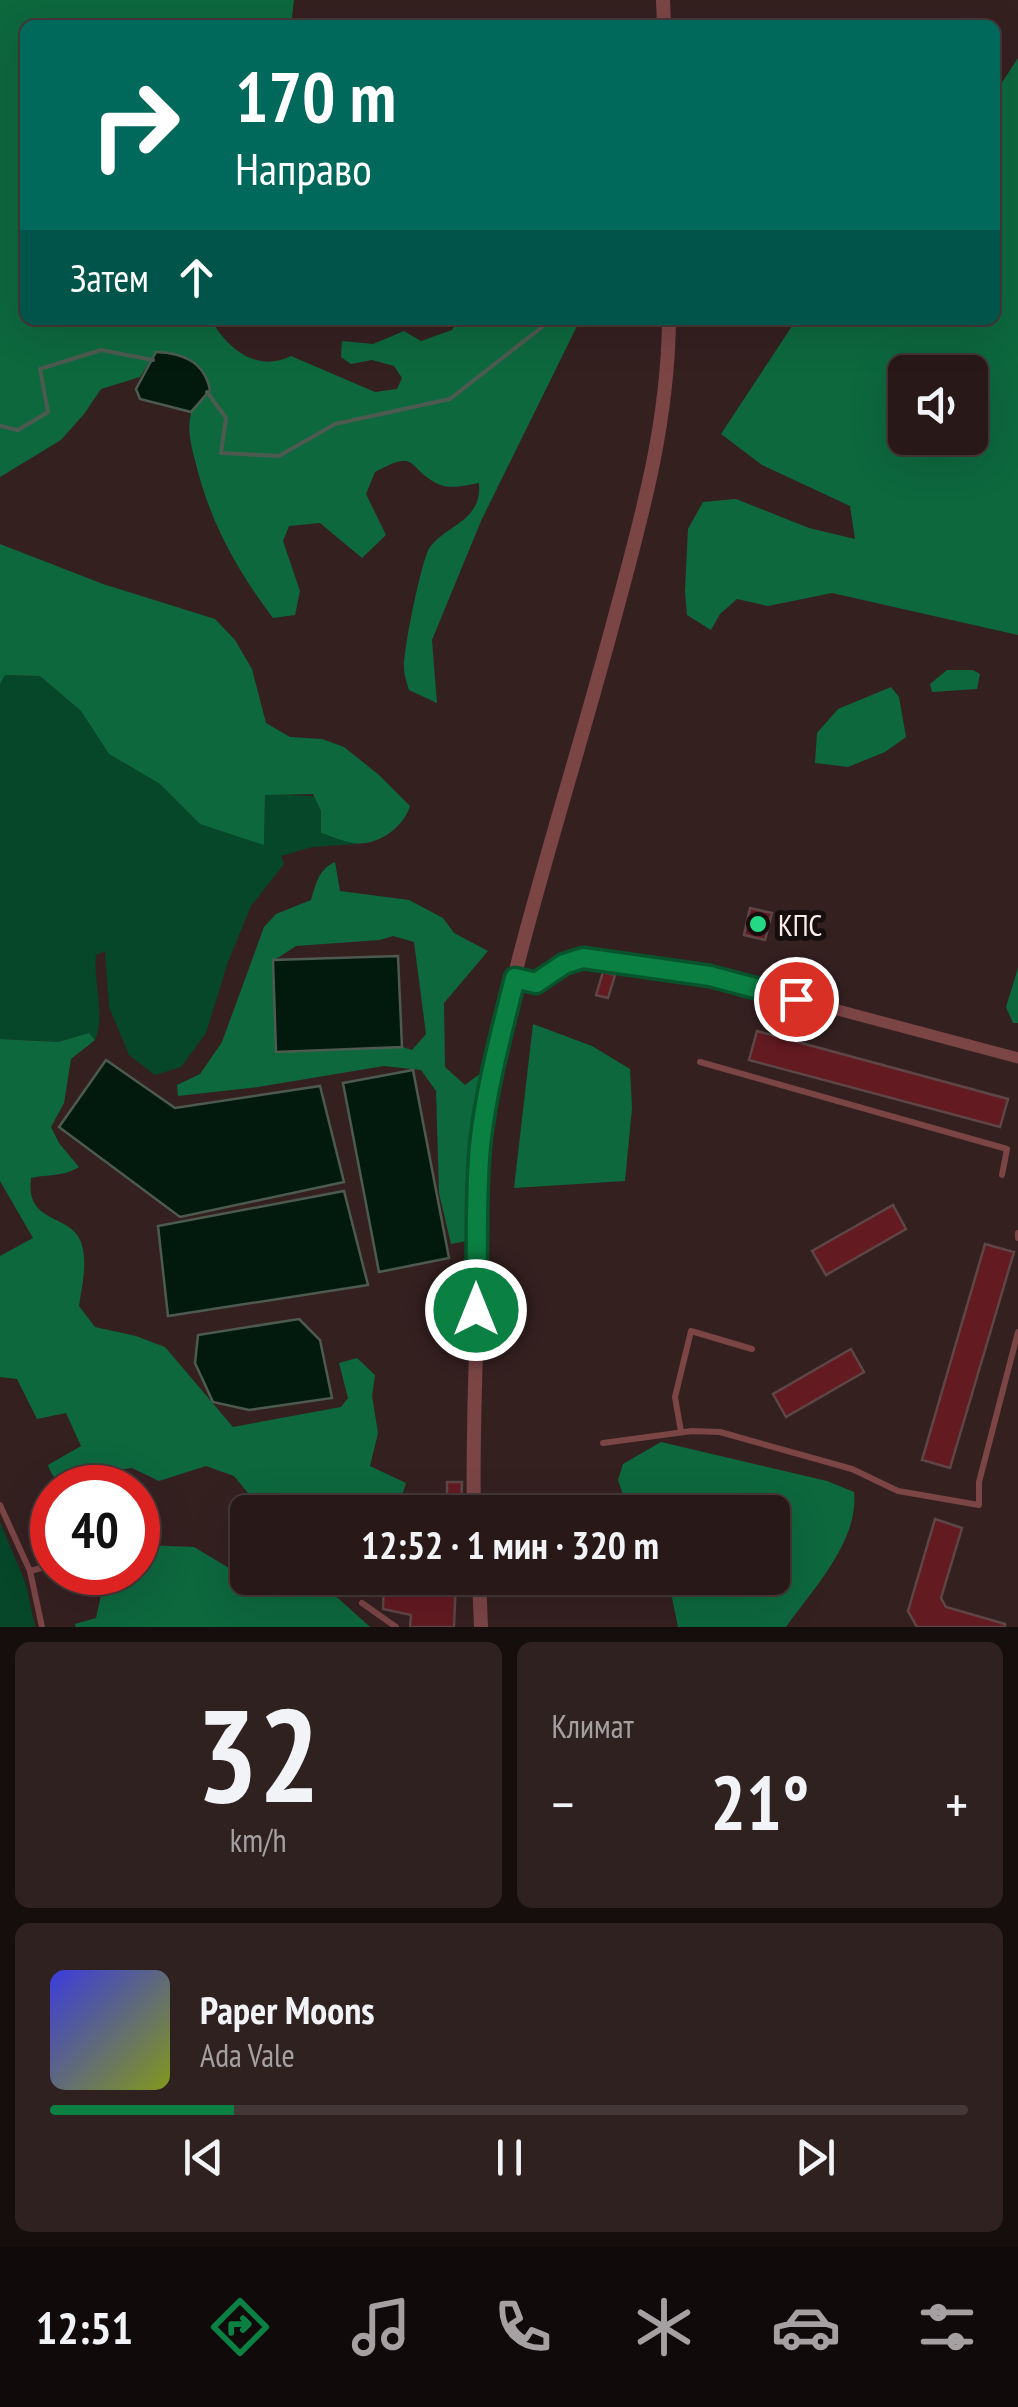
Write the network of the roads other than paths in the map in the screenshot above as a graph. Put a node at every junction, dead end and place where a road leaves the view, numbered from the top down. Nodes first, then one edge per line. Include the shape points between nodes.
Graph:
1 (669, 325) edge
2 (710, 976) joint
3 (515, 978) junction
4 (1018, 1058) edge
5 (700, 1062) dead end
6 (1002, 1175) dead end
7 (1018, 1332) edge
8 (752, 1349) dead end
9 (681, 1432) junction
10 (603, 1443) dead end
11 (474, 1495) edge
12 (0, 1505) edge
13 (30, 1570) edge
14 (35, 1595) edge
15 (480, 1595) edge
16 (362, 1603) dead end
17 (42, 1627) edge
18 (396, 1627) edge
19 (481, 1627) edge

1 - 3 street via 658,443
2 - 3 lane via 583,958 536,983
2 - 4 street
3 - 11 street via 480,1145
5 - 6 lane via 1008,1150
7 - 9 lane via 978,1505 898,1492 852,1469 732,1435
8 - 9 lane via 691,1331 676,1397
9 - 10 lane
12 - 13 lane
14 - 17 lane
15 - 19 street
16 - 18 lane

